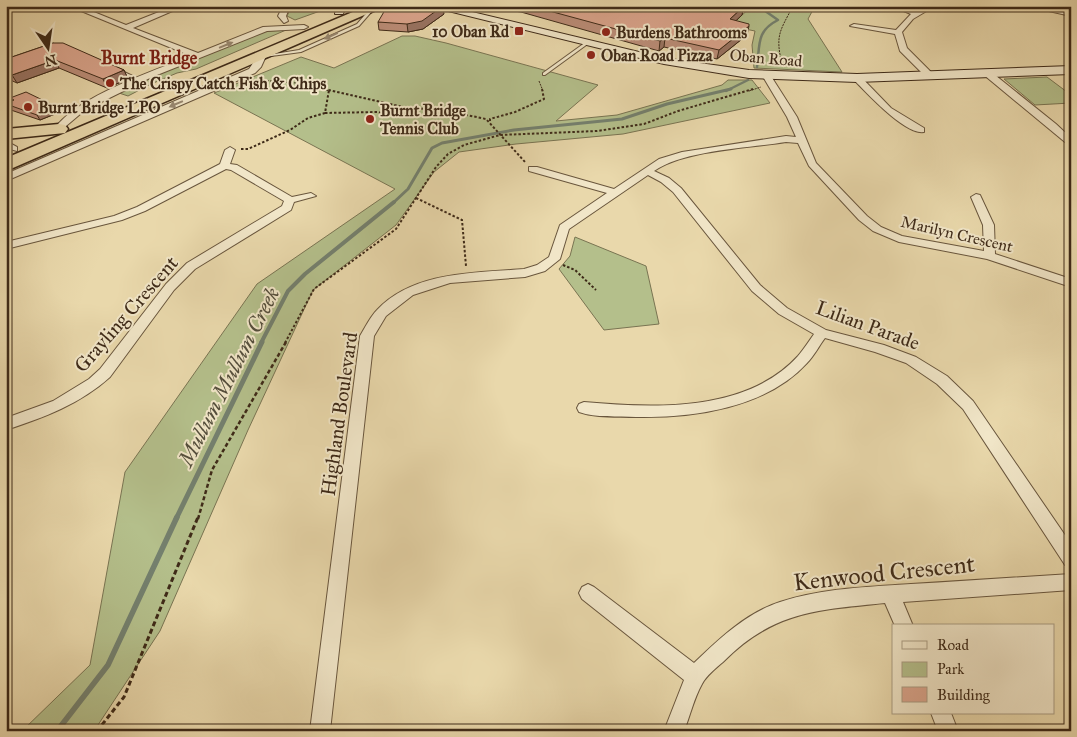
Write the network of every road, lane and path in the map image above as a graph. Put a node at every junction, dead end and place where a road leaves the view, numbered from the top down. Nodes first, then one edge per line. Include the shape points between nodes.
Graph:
1 (72, 6) edge
2 (181, 6) edge
3 (287, 6) edge
4 (352, 6) edge
5 (433, 6) edge
6 (793, 6) edge
7 (894, 6) edge
8 (932, 6) edge
9 (1034, 7) edge
10 (375, 8) edge
11 (340, 9) edge
12 (916, 13) junction
13 (1071, 14) edge
14 (284, 21) dead end
15 (854, 26) dead end
16 (304, 27) junction
17 (125, 28) junction
18 (898, 32) junction
19 (586, 43) junction
20 (198, 56) junction
21 (262, 56) junction
22 (783, 65) dead end
23 (117, 70) edge
24 (1071, 70) edge
25 (987, 73) junction
26 (544, 74) joint
27 (766, 75) junction
28 (929, 75) junction
29 (857, 78) junction
30 (234, 79) junction
31 (139, 80) junction
32 (330, 90) junction
33 (325, 113) junction
34 (394, 117) dead end
35 (490, 123) junction
36 (109, 127) junction
37 (59, 129) junction
38 (921, 130) dead end
39 (800, 140) junction
40 (1071, 144) edge
41 (11, 150) edge
42 (230, 150) joint
43 (224, 166) junction
44 (533, 169) joint
45 (647, 171) junction
46 (6, 178) edge
47 (614, 192) junction
48 (311, 196) dead end
49 (976, 197) dead end
50 (416, 198) dead end
51 (290, 200) junction
52 (6, 246) edge
53 (989, 256) junction
54 (562, 265) dead end
55 (466, 277) junction
56 (1071, 283) edge
57 (596, 290) dead end
58 (822, 334) junction
59 (584, 408) dead end
60 (6, 424) edge
61 (1071, 559) edge
62 (1071, 582) edge
63 (588, 593) dead end
64 (890, 594) junction
65 (903, 624) edge
66 (695, 676) junction
67 (942, 714) edge
68 (320, 731) edge
69 (674, 731) edge
70 (948, 731) edge

1 - 17 street
2 - 17 street
3 - 14 street via 282,16
4 - 11 highway
5 - 10 main road, Oban Road
5 - 19 main road, Oban Road
6 - 22 path via 778,35 779,59
7 - 12 street
8 - 12 street
9 - 13 street
10 -> 21 highway
11 - 16 highway
12 - 18 street
15 - 18 street
20 -> 16 street via 266,29
16 - 37 highway
17 - 20 street
18 - 28 street via 902,49
19 - 26 lane
19 - 27 main road, Oban Road via 664,61
20 - 31 street
21 - 30 street via 252,71
21 - 36 highway
23 - 31 lane
24 - 25 main road, Oban Road
25 - 28 main road, Oban Road
25 - 40 street
26 - 35 path via 538,80 544,99 490,119
27 - 29 main road, Oban Road
27 - 39 street, Marilyn Crescent via 792,117
28 - 29 main road, Oban Road
29 - 38 street via 888,110
30 - 32 path via 296,83
30 -> 36 street
31 - 37 street via 82,108
32 - 33 path
32 - 35 path via 403,107 486,119
33 - 34 path via 378,112
33 - 42 path via 308,118 248,149
35 - 44 path
36 - 41 highway
36 - 46 street
37 - 41 highway
39 - 45 street, Highland Boulevard via 786,139 682,155 662,161
39 - 53 street, Marilyn Crescent via 812,164 826,181 877,229 899,239
42 - 43 street
43 - 51 street via 233,167
43 - 52 street via 118,218
44 - 47 street
45 - 47 street, Highland Boulevard
45 - 58 street, Lilian Parade via 677,190 756,288 783,311
47 - 55 street, Highland Boulevard via 564,227 554,259 541,268 525,273
48 - 51 street
49 - 53 street via 989,224
50 - 55 path via 462,220
51 - 60 street, Grayling Crescent via 288,208 190,266 92,385 55,406
53 - 56 street, Marilyn Crescent
54 - 57 path via 575,270
55 - 68 street, Highland Boulevard via 409,292 381,313 366,336
58 - 59 street via 786,375 739,399 661,412
58 - 61 street, Lilian Parade via 879,348 911,360 942,380 968,405
62 - 64 street, Kenwood Crescent
63 - 66 street
64 - 65 street
64 - 66 street, Kenwood Crescent via 812,602 780,611 724,647
66 - 69 street, Kenwood Crescent
67 - 70 street

